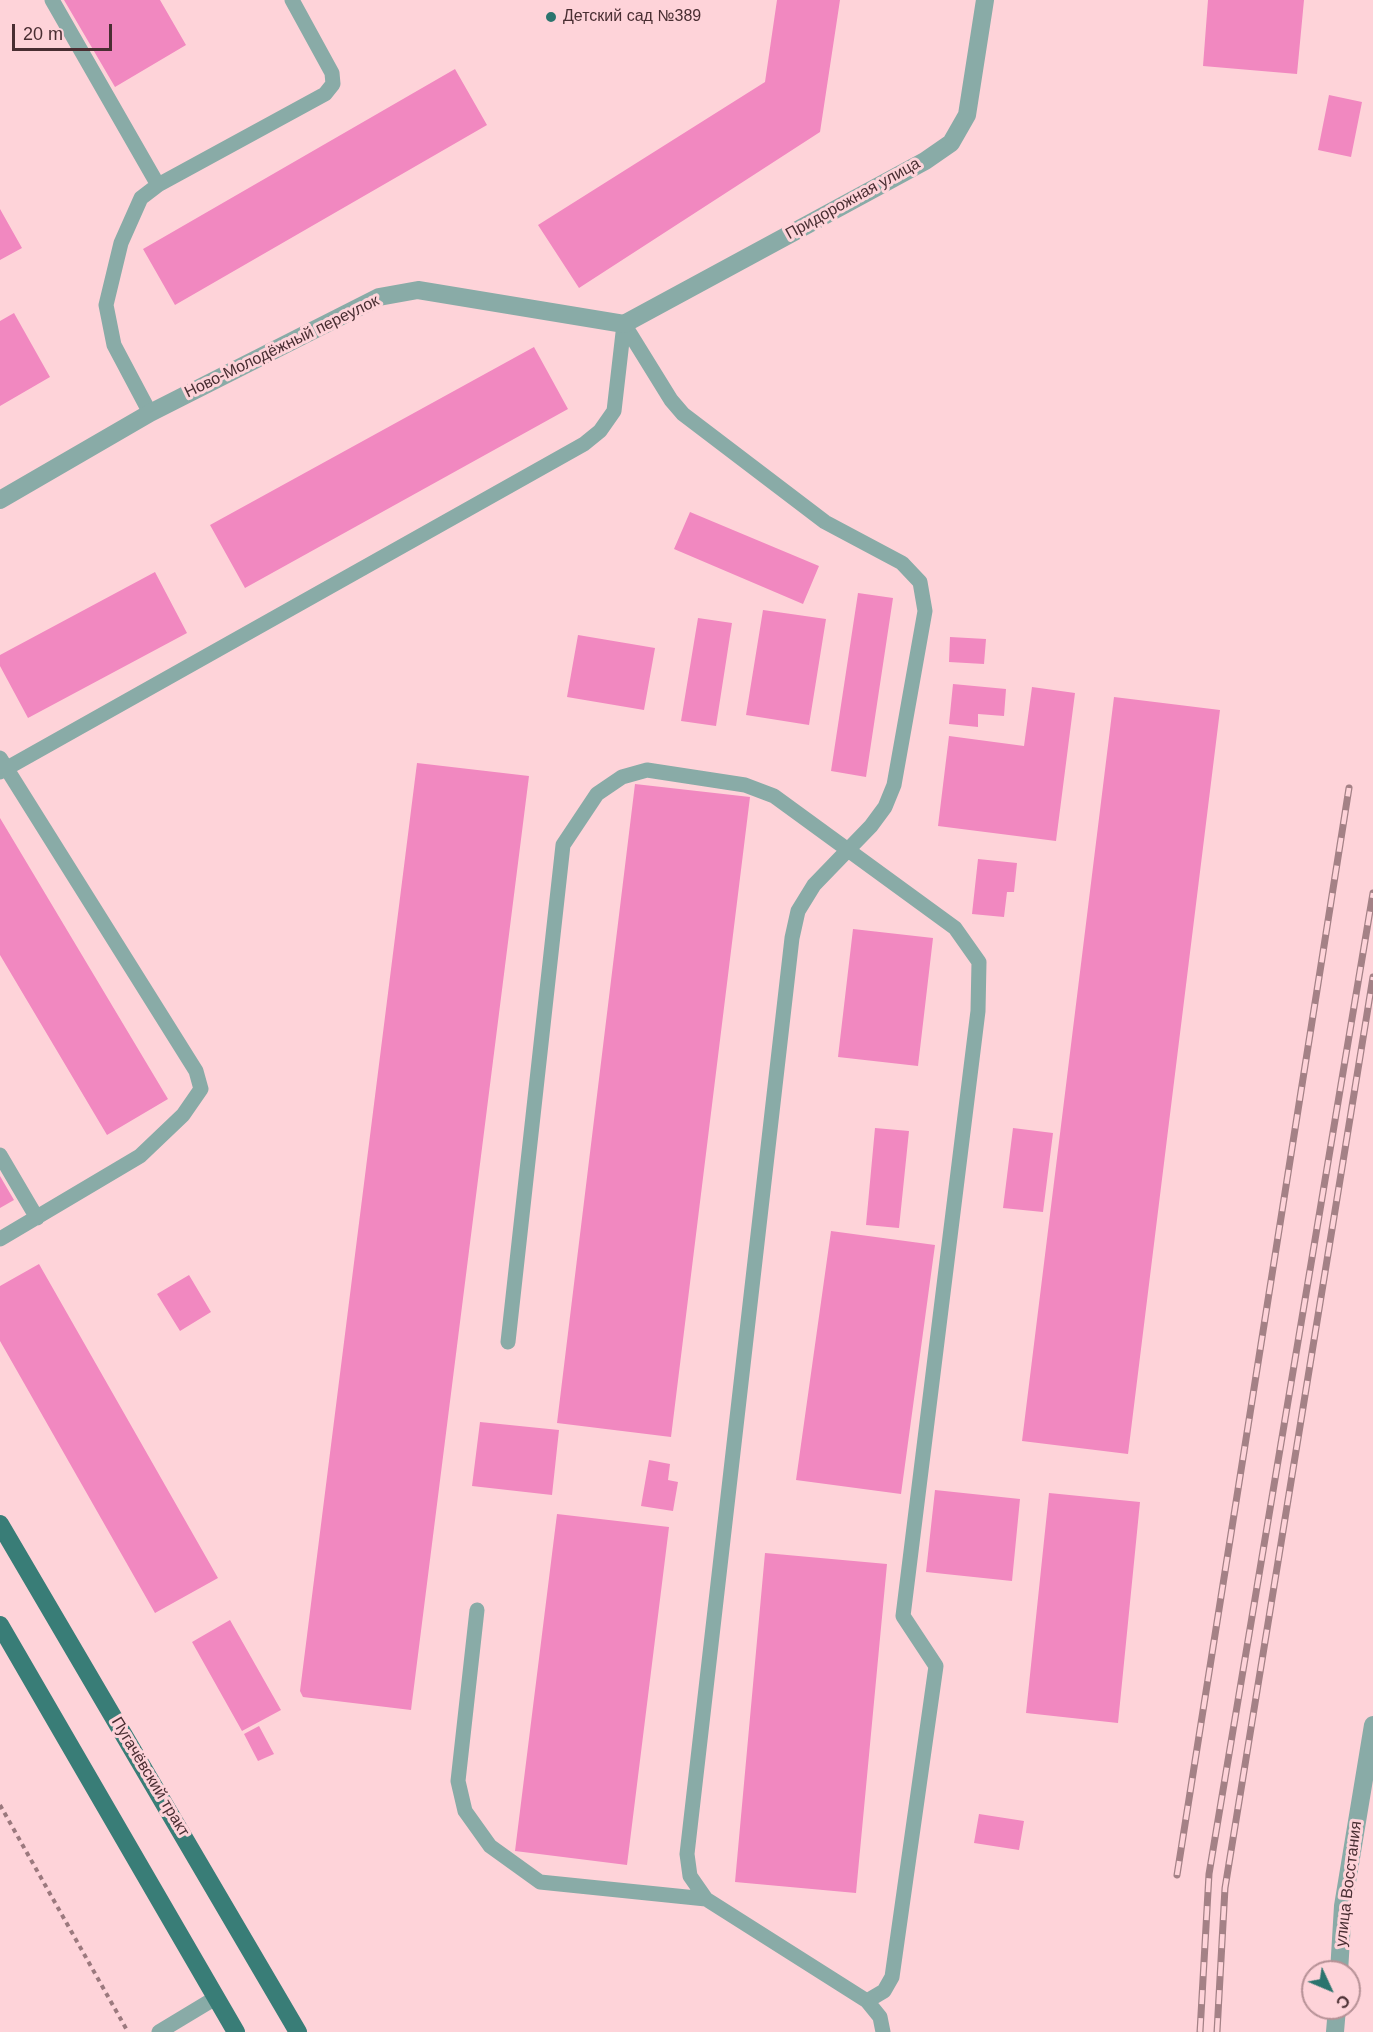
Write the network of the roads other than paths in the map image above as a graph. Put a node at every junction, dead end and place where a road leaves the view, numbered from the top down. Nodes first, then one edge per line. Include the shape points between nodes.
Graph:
1 (52, 0) edge
2 (292, 0) edge
3 (985, 0) edge
4 (158, 185) junction
5 (624, 324) junction
6 (150, 413) junction
7 (0, 500) edge
8 (2, 766) edge
9 (848, 850) junction
10 (0, 1155) edge
11 (37, 1218) junction
12 (0, 1239) edge
13 (508, 1342) dead end
14 (0, 1524) edge
15 (477, 1610) dead end
16 (0, 1625) edge
17 (1373, 1725) edge
18 (706, 1899) junction
19 (1340, 1960) edge
20 (217, 1997) junction
21 (867, 2001) junction
22 (159, 2032) edge
23 (236, 2032) edge
24 (298, 2032) edge
25 (883, 2032) edge

1 - 4 lane
2 - 4 lane via 332,73 333,84 325,94
3 - 5 street, Придорожная улица via 967,115 951,143 925,161
4 - 6 lane via 141,198 121,243 106,305 114,345
5 - 6 street, Ново-Молодёжный переулок via 418,290 379,297
5 - 8 lane via 614,411 600,431 584,444
5 - 9 lane via 683,414 825,522 902,563 921,582 925,611 894,785 885,807
6 - 7 street, Ново-Молодёжный переулок
8 - 11 lane via 196,1071 201,1089 183,1114 140,1156
9 - 13 lane via 774,796 745,786 646,770 622,777 597,794 578,819 563,845
9 - 18 lane via 814,885 798,911 792,938 687,1854 690,1876
9 - 21 lane via 955,928 979,962 978,1011 903,1616 936,1666 892,1977 884,1991
10 - 11 lane
11 - 12 lane
14 - 24 main road, Пугачёвский тракт
15 - 18 lane via 458,1781 465,1811 490,1846 540,1882
16 - 20 main road
17 - 19 street, улица Восстания via 1343,1906
18 - 21 lane
20 - 22 lane
20 - 23 main road
21 - 25 lane via 880,2017

